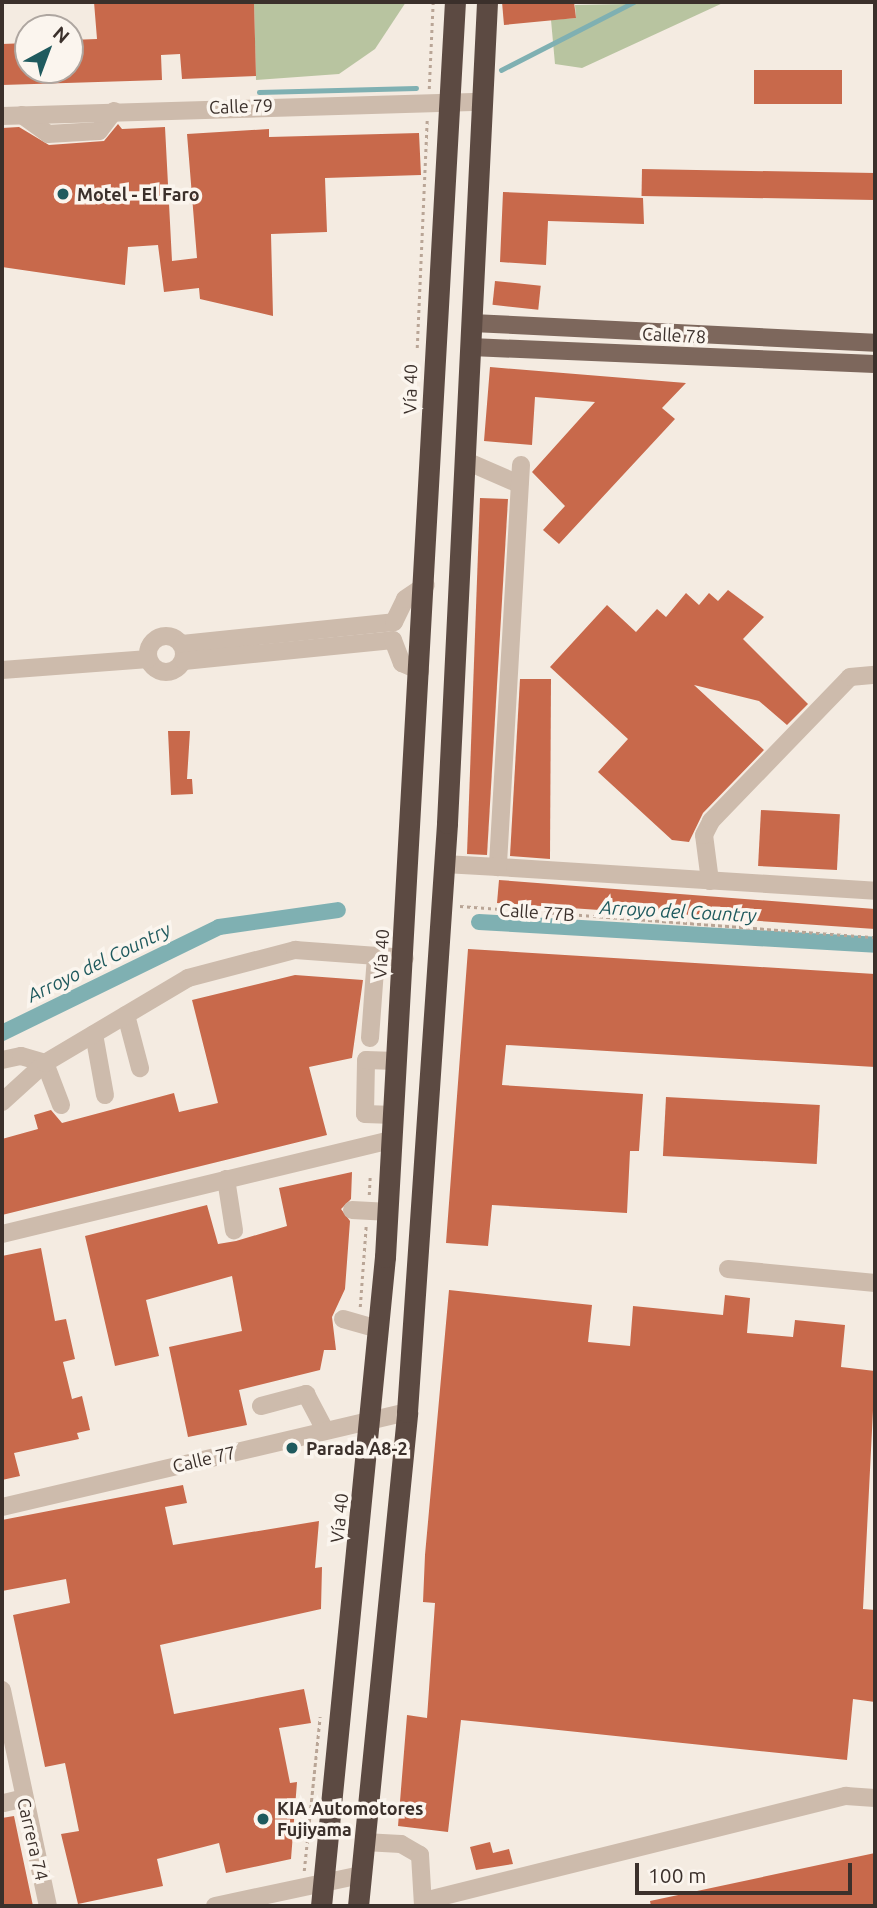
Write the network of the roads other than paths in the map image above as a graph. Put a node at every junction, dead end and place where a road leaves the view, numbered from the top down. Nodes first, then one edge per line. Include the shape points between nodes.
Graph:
1 (455, 2) edge
2 (487, 2) edge
3 (481, 102) junction
4 (450, 104) junction
5 (114, 111) junction
6 (22, 115) junction
7 (2, 116) edge
8 (471, 323) junction
9 (875, 343) edge
10 (471, 347) junction
11 (875, 364) edge
12 (432, 457) junction
13 (474, 464) junction
14 (520, 465) dead end
15 (519, 484) junction
16 (426, 585) junction
17 (394, 622) junction
18 (372, 633) junction
19 (393, 640) junction
20 (183, 652) junction
21 (149, 659) junction
22 (2, 670) edge
23 (421, 671) junction
24 (875, 675) edge
25 (412, 821) junction
26 (447, 823) junction
27 (451, 864) junction
28 (498, 867) junction
29 (709, 881) junction
30 (875, 891) edge
31 (376, 957) junction
32 (405, 958) junction
33 (126, 1015) junction
34 (94, 1034) junction
35 (370, 1038) dead end
36 (2, 1060) edge
37 (396, 1061) junction
38 (45, 1063) junction
39 (140, 1068) dead end
40 (105, 1095) dead end
41 (2, 1102) edge
42 (61, 1105) dead end
43 (394, 1115) junction
44 (392, 1140) junction
45 (226, 1179) junction
46 (352, 1210) dead end
47 (385, 1212) junction
48 (234, 1230) dead end
49 (2, 1234) edge
50 (385, 1258) junction
51 (418, 1260) junction
52 (728, 1269) dead end
53 (875, 1283) edge
54 (343, 1319) dead end
55 (379, 1329) junction
56 (261, 1406) dead end
57 (407, 1412) junction
58 (373, 1419) junction
59 (325, 1430) junction
60 (2, 1507) edge
61 (2, 1690) edge
62 (24, 1798) junction
63 (875, 1798) edge
64 (4, 1803) dead end
65 (364, 1842) junction
66 (361, 1875) junction
67 (322, 1896) edge
68 (423, 1904) edge
69 (48, 1906) edge
70 (215, 1906) edge
71 (358, 1906) edge

1 - 4 highway, Vía 40
2 - 3 highway
3 - 4 street, Calle 79
3 - 8 highway
4 - 5 street, Calle 79
4 - 12 highway, Vía 40
5 - 6 street, Calle 79
5 - 6 street via 99,135 49,138
6 - 7 street, Calle 79
8 - 9 main road, Calle 78
8 - 10 highway
10 - 11 main road, Calle 78
10 - 13 highway
12 - 13 highway
12 - 16 highway, Vía 40
13 - 15 street
13 - 26 highway
14 - 15 street
15 - 28 street
16 - 17 street via 405,599
16 - 23 highway, Vía 40
17 - 18 street
17 - 19 street
18 - 19 street
18 - 20 street
19 - 23 street via 402,663
20 - 21 street via 166,673
20 - 21 street via 162,636 152,642
21 - 22 street
23 - 25 highway, Vía 40
24 - 29 street via 850,677 711,821 704,835
25 - 26 highway
25 - 32 highway, Vía 40
26 - 27 highway
27 - 28 street
27 - 51 highway
28 - 29 street
29 - 30 street
31 - 32 street
31 - 33 street via 295,950 188,978
31 - 35 street
32 - 37 highway, Vía 40
33 - 34 street
33 - 39 street
34 - 38 street
34 - 40 street
36 - 38 street
37 - 43 highway, Vía 40
37 - 43 street via 366,1060 365,1114
38 - 41 street
38 - 42 street
43 - 44 highway, Vía 40
44 - 45 street
44 - 47 highway, Vía 40
45 - 48 street
45 - 49 street
46 - 47 street
47 - 50 highway, Vía 40
50 - 51 highway
50 - 55 highway, Vía 40
51 - 57 highway
52 - 53 street
54 - 55 street
55 - 58 highway, Vía 40
56 - 59 street via 306,1394
57 - 58 street, Calle 77
57 - 65 highway
58 - 59 street, Calle 77
58 - 67 highway, Vía 40
59 - 60 street, Calle 77
61 - 62 street, Carrera 74
62 - 64 street
62 - 69 street, Carrera 74
63 - 68 street via 846,1796
65 - 66 highway
65 - 68 street via 401,1844 420,1855
66 - 67 street
66 - 71 highway
67 - 70 street

